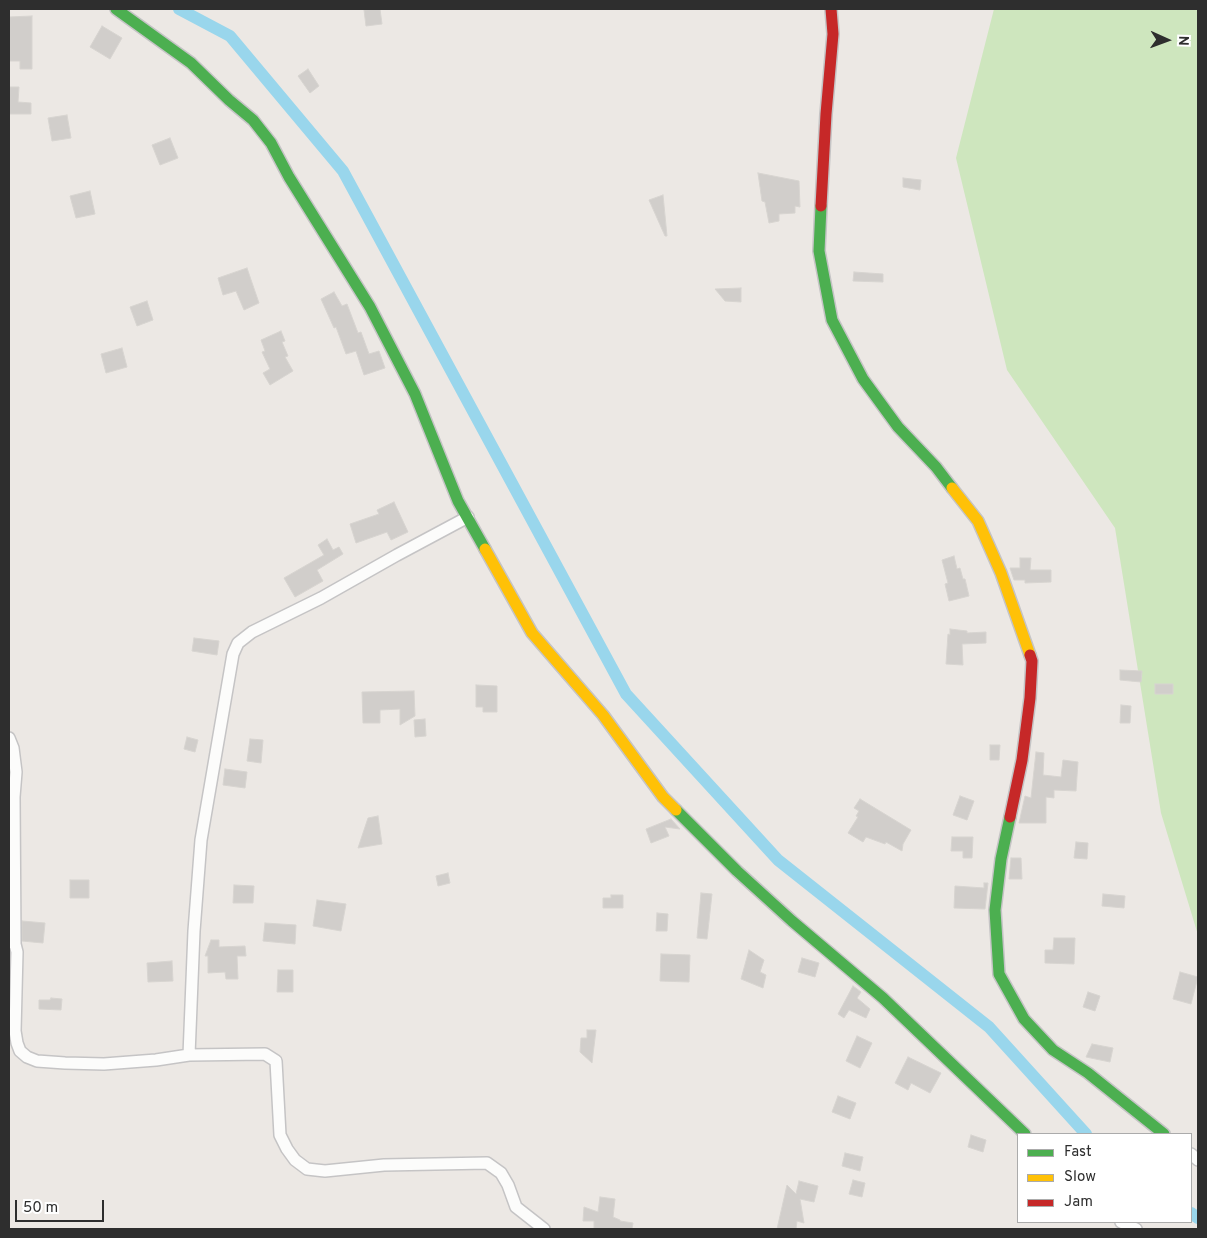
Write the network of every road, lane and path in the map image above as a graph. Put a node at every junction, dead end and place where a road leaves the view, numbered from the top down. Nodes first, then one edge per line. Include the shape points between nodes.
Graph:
1 (116, 9) edge
2 (831, 9) edge
3 (468, 517) junction
4 (9, 738) edge
5 (12, 943) edge
6 (189, 1055) junction
7 (1024, 1133) edge
8 (1163, 1133) edge
9 (1123, 1223) edge
10 (544, 1229) edge
11 (1136, 1229) edge

1 - 3 street via 191,63 253,120 271,143 370,307 415,394 458,501
2 - 8 street via 833,34 819,251 832,320 863,379 898,427 936,467 978,521 1032,661 1022,760 1001,859 995,910 999,974 1024,1019 1053,1050
3 - 6 street via 252,632 238,643 232,654 201,840
3 - 7 street via 532,633 603,715 663,797 737,871 884,998
4 - 5 street via 16,772
5 - 6 street via 17,952 15,1031 20,1051 27,1057 37,1061 104,1064
6 - 10 street via 265,1054 276,1061 280,1135 286,1149 307,1169 325,1171 487,1163 501,1173 516,1208
9 - 11 street

